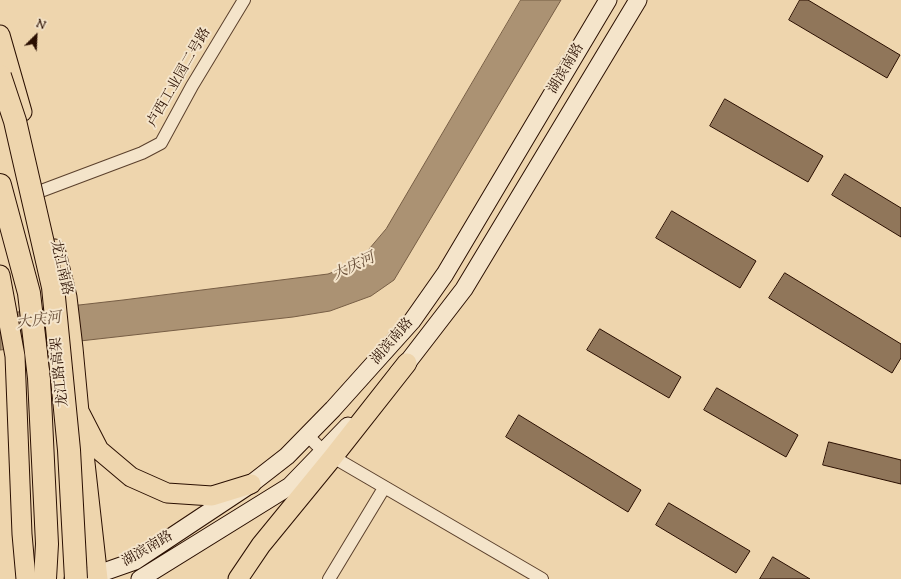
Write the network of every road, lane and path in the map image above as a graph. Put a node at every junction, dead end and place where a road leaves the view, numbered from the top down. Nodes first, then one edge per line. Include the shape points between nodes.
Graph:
1 (244, 0) edge
2 (608, 0) edge
3 (638, 0) edge
4 (0, 35) edge
5 (0, 76) edge
6 (0, 185) edge
7 (41, 191) junction
8 (0, 275) edge
9 (407, 363) joint
10 (79, 412) junction
11 (307, 436) junction
12 (328, 454) junction
13 (251, 484) junction
14 (384, 488) junction
15 (22, 534) junction
16 (47, 544) junction
17 (85, 578) edge
18 (15, 579) edge
19 (26, 579) edge
20 (41, 579) edge
21 (45, 579) edge
22 (140, 579) edge
23 (238, 579) edge
24 (329, 579) edge
25 (542, 579) edge

1 - 7 street, 卢西工业园二号路 via 161,143 142,153
2 - 11 main road, 湖滨南路 via 445,274 412,321
3 - 9 main road, 湖滨南路 via 464,289
4 - 7 main road, 龙江南路
5 - 17 highway, 龙江路高架, bridge via 14,121 53,286
6 - 16 highway, 龙江路高架 via 29,293 39,378
7 - 10 main road, 龙江南路 via 67,297
8 - 15 main road via 15,356
9 - 12 main road
10 - 13 main road via 99,450 132,477 167,493 212,496
10 - 17 main road, 龙江南路 via 78,485
11 - 12 street
11 - 13 main road, 湖滨南路 via 287,456
12 - 14 street
12 - 22 main road via 290,486
12 - 23 main road
13 - 17 main road, 湖滨南路 via 134,561
14 - 24 street
14 - 25 street
15 - 18 main road
15 - 19 main road
16 - 20 highway
16 - 21 highway, 龙江路高架

